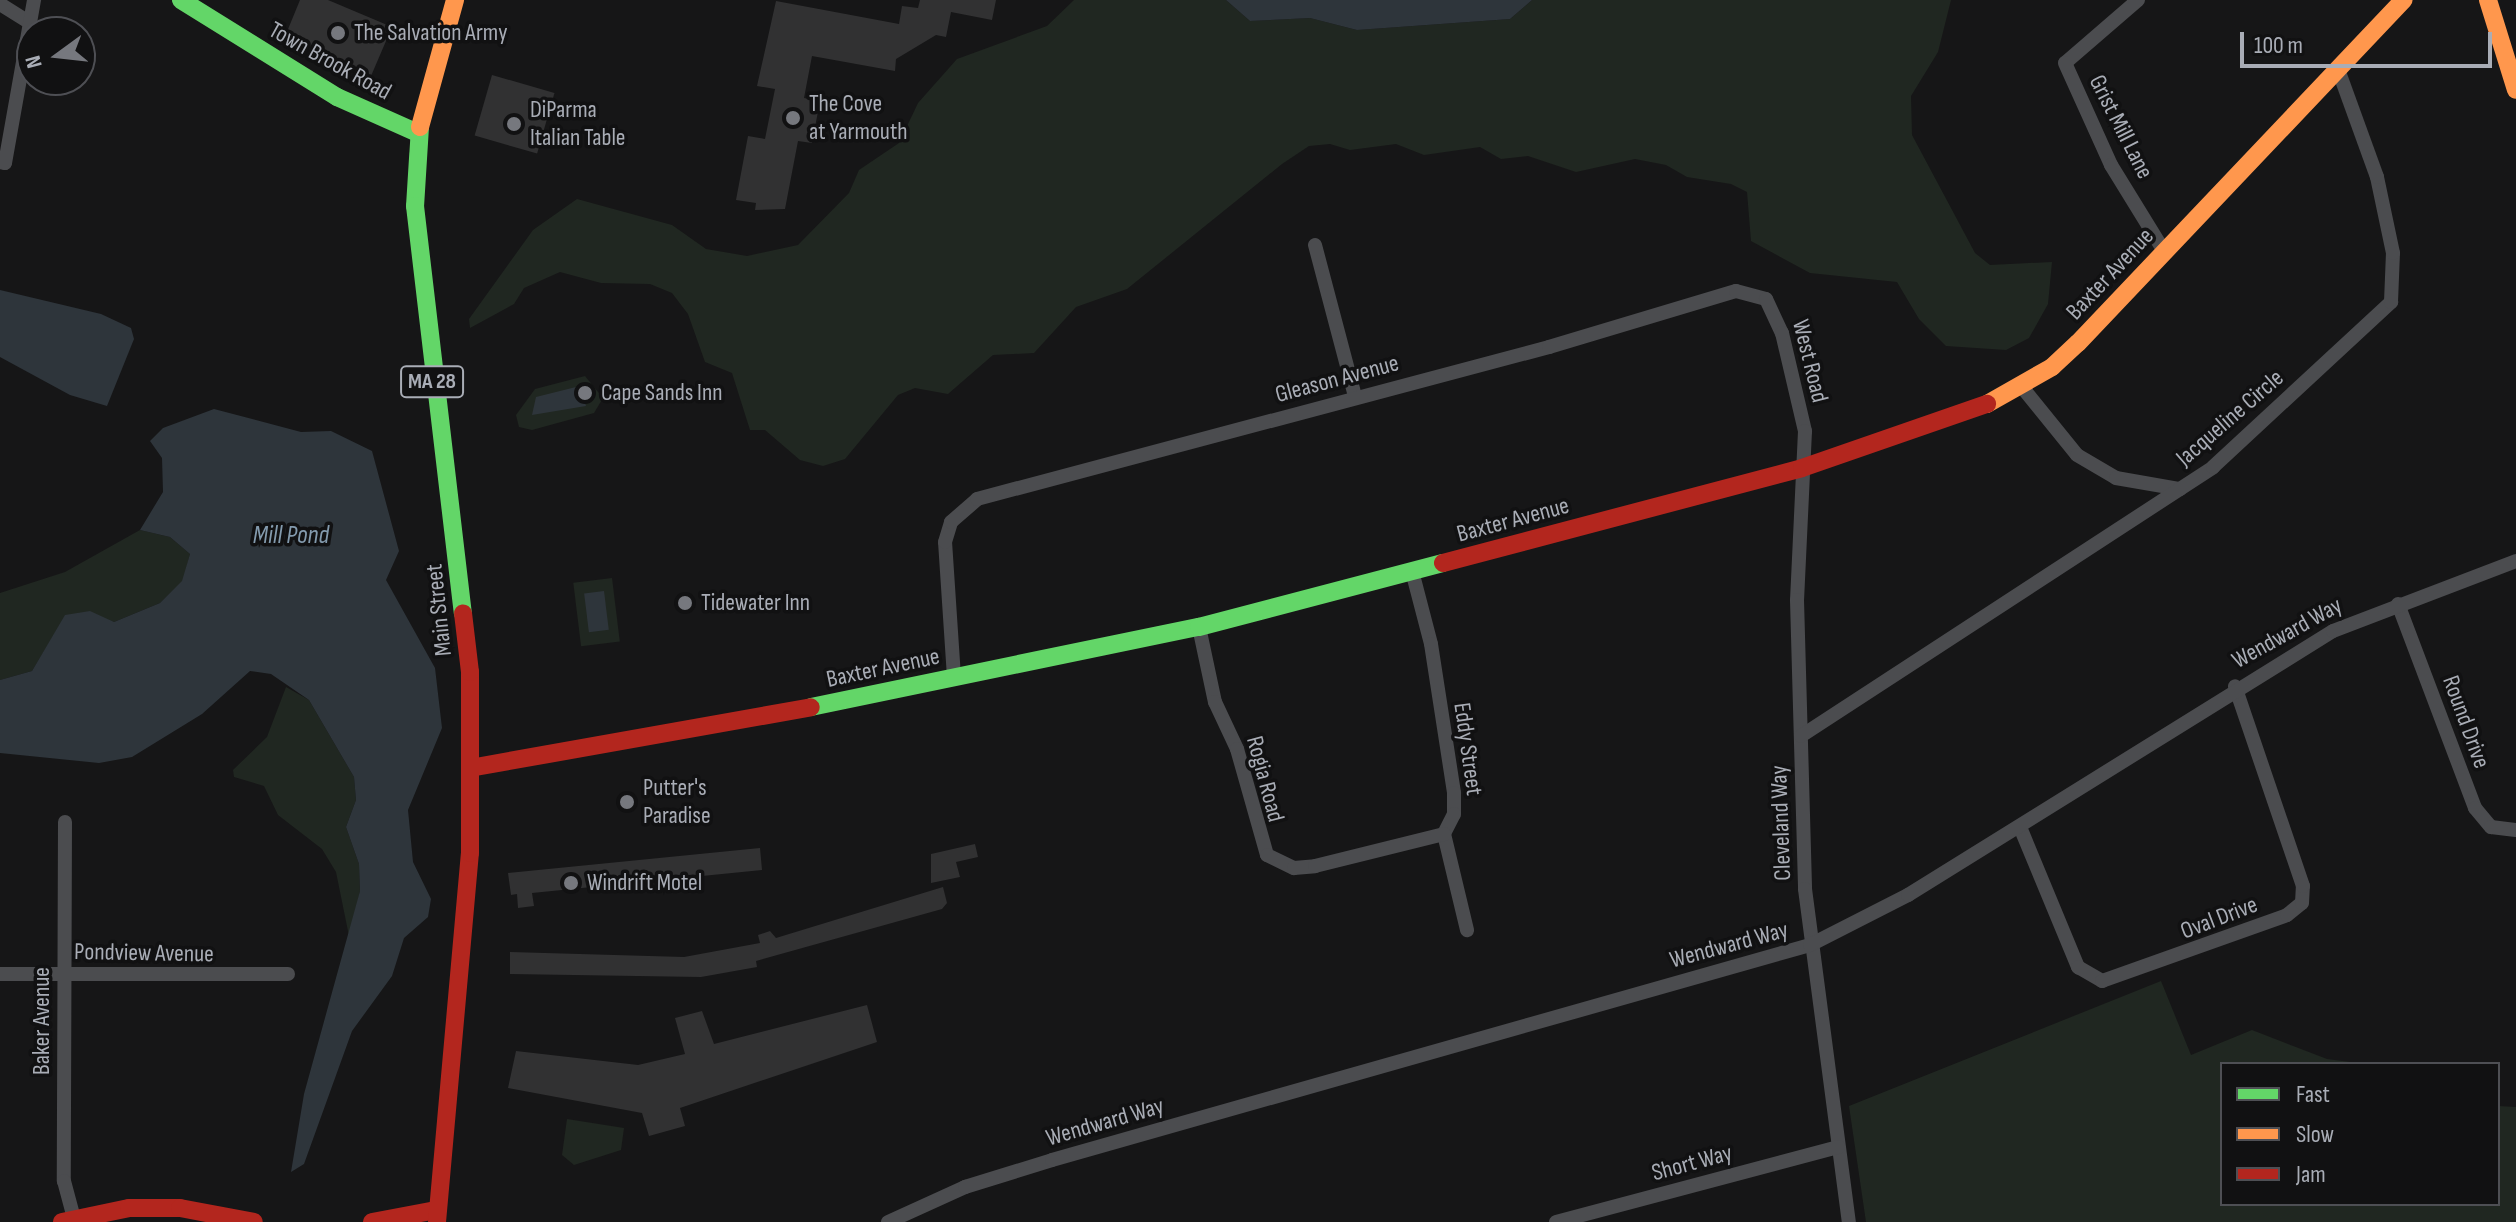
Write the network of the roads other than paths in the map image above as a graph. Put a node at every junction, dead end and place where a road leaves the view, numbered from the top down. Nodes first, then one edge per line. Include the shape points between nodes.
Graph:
1 (181, 0) edge
2 (455, 0) edge
3 (2138, 0) edge
4 (2404, 0) edge
5 (2488, 0) edge
6 (0, 4) edge
7 (19, 16) edge
8 (2338, 69) junction
9 (2516, 90) edge
10 (16, 93) edge
11 (418, 133) junction
12 (2, 163) edge
13 (1315, 245) dead end
14 (2164, 251) junction
15 (1736, 291) joint
16 (2022, 387) junction
17 (1355, 396) junction
18 (1802, 468) junction
19 (2180, 489) junction
20 (2516, 561) edge
21 (1412, 571) junction
22 (2398, 604) junction
23 (1199, 627) junction
24 (954, 677) junction
25 (2235, 686) junction
26 (1801, 736) junction
27 (470, 768) junction
28 (65, 822) dead end
29 (2020, 827) junction
30 (2516, 830) edge
31 (1444, 834) junction
32 (1467, 930) dead end
33 (1810, 945) junction
34 (0, 974) edge
35 (63, 974) junction
36 (288, 974) dead end
37 (1838, 1147) junction
38 (437, 1216) edge
39 (68, 1220) edge
40 (891, 1221) edge
41 (254, 1222) edge
42 (372, 1222) edge
43 (1556, 1222) edge
44 (1849, 1222) edge

1 - 11 street, Town Brook Road via 337,97
2 - 11 street, Main Street / MA 28
3 - 14 street, Grist Mill Lane via 2065,63 2111,165
4 - 8 street, Baxter Avenue
5 - 9 street
6 - 7 street
8 - 14 street, Baxter Avenue
8 - 19 street, Jacqueline Circle via 2377,177 2393,253 2391,302 2213,467
10 - 12 street
11 - 27 street, Main Street / MA 28 via 417,252 463,609
13 - 17 street
14 - 16 street, Baxter Avenue via 2078,343
15 - 17 street, Gleason Avenue
15 - 18 street, West Road via 1766,299 1774,310 1805,431
16 - 18 street, Baxter Avenue via 1936,426
16 - 19 street via 2077,455 2116,478
17 - 24 street, Gleason Avenue via 977,499 955,518 944,569
18 - 21 street, Baxter Avenue
18 - 26 street, Cleveland Way
19 - 26 street, Jacqueline Circle
20 - 22 street, Wendward Way
21 - 23 street, Baxter Avenue
21 - 31 street, Eddy Street via 1431,644 1454,793 1454,814
22 - 25 street, Wendward Way via 2333,631
22 - 30 street, Round Drive via 2475,808 2491,827
23 - 24 street, Baxter Avenue
23 - 31 street, Rogia Road via 1215,702 1237,749 1267,855 1279,865 1315,866
24 - 27 street, Baxter Avenue via 651,740
25 - 29 street, Wendward Way
25 - 29 street, Oval Drive via 2303,886 2302,903 2287,915 2102,981 2078,967
26 - 33 street, Cleveland Way
27 - 38 street, Main Street / MA 28 via 467,888
28 - 35 street, Baker Avenue
29 - 33 street, Wendward Way
31 - 32 street, Eddy Street
33 - 37 street, Cleveland Way
33 - 40 street, Wendward Way via 1052,1160 965,1187
34 - 35 street, Pondview Avenue
35 - 36 street, Pondview Avenue
35 - 39 street, Baker Avenue
37 - 43 street, Short Way
37 - 44 street, Cleveland Way
38 - 42 street
39 - 41 street via 158,1208

